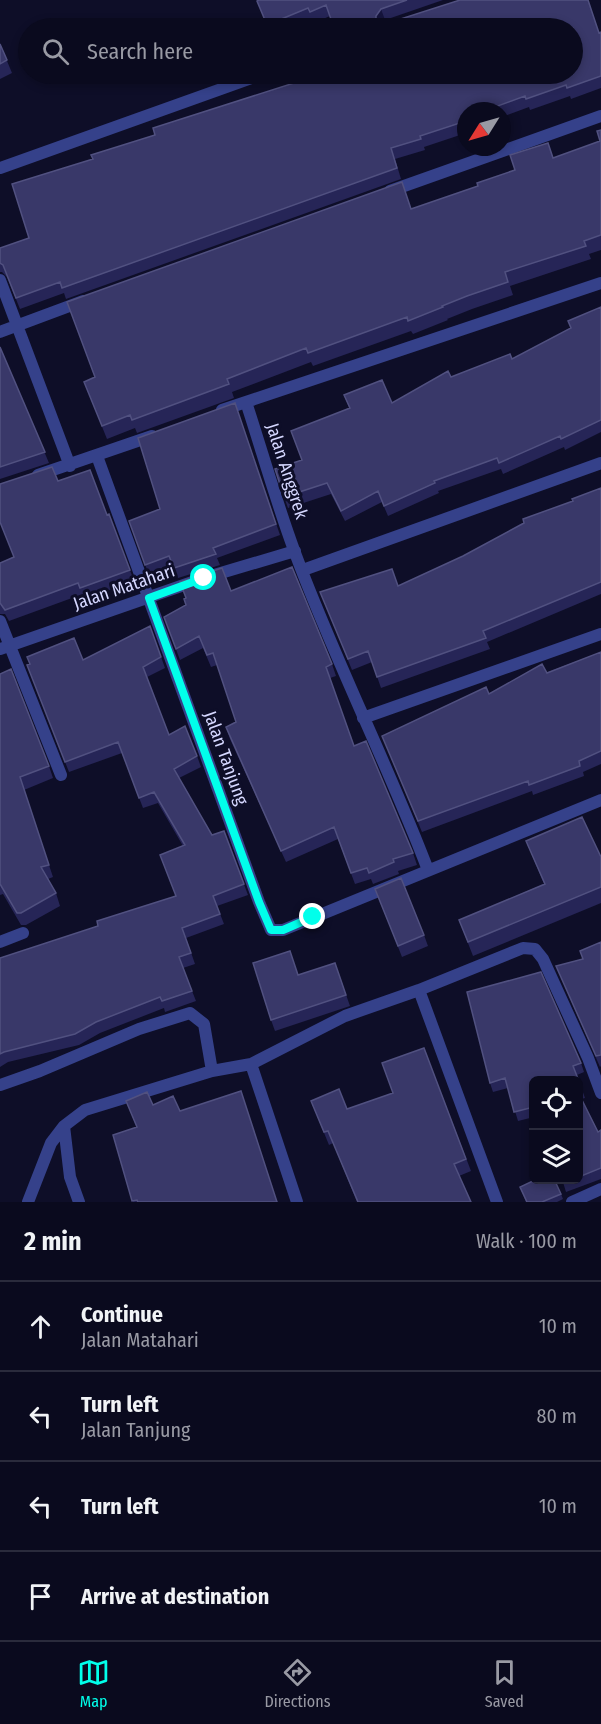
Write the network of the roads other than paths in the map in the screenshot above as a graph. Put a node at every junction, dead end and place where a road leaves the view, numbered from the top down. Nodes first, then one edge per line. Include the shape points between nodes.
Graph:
1 (235, 84) edge
2 (601, 116) edge
3 (0, 168) edge
4 (376, 196) edge
5 (0, 280) edge
6 (601, 283) edge
7 (96, 297) edge
8 (17, 325) junction
9 (0, 332) edge
10 (246, 402) junction
11 (214, 413) edge
12 (161, 433) edge
13 (97, 456) junction
14 (601, 463) edge
15 (70, 466) junction
16 (30, 478) edge
17 (294, 551) junction
18 (303, 570) junction
19 (149, 598) junction
20 (0, 621) edge
21 (601, 634) edge
22 (4, 648) edge
23 (363, 718) junction
24 (61, 774) dead end
25 (601, 800) edge
26 (428, 870) junction
27 (23, 933) dead end
28 (0, 942) edge
29 (419, 990) junction
30 (250, 1065) junction
31 (212, 1071) junction
32 (0, 1085) edge
33 (601, 1093) edge
34 (64, 1126) junction
35 (601, 1189) edge
36 (28, 1202) edge
37 (79, 1202) edge
38 (297, 1202) edge
39 (497, 1202) edge
40 (572, 1202) edge

1 - 3 street
2 - 4 street
5 - 8 street
6 - 10 street
7 - 8 street
8 - 9 street
8 - 15 street
10 - 11 street
10 - 17 street, Jalan Anggrek
12 - 13 street
13 - 15 street
13 - 19 street, Jalan Tanjung
14 - 18 street
15 - 16 street
17 - 18 street, Jalan Anggrek
17 - 19 street, Jalan Matahari
18 - 23 street, Jalan Anggrek
19 - 22 street, Jalan Matahari
19 - 26 street, Jalan Tanjung via 271,930 283,930
20 - 22 street
21 - 23 street
22 - 24 street
23 - 26 street, Jalan Anggrek
25 - 26 street
27 - 28 street
29 - 30 street via 345,1016
29 - 33 street via 524,948 535,949 548,969
29 - 39 street
30 - 31 street
30 - 38 street
31 - 32 street via 204,1024 190,1013 139,1029
31 - 34 street via 85,1110
34 - 36 street via 51,1143
34 - 37 street via 70,1177
35 - 40 street

